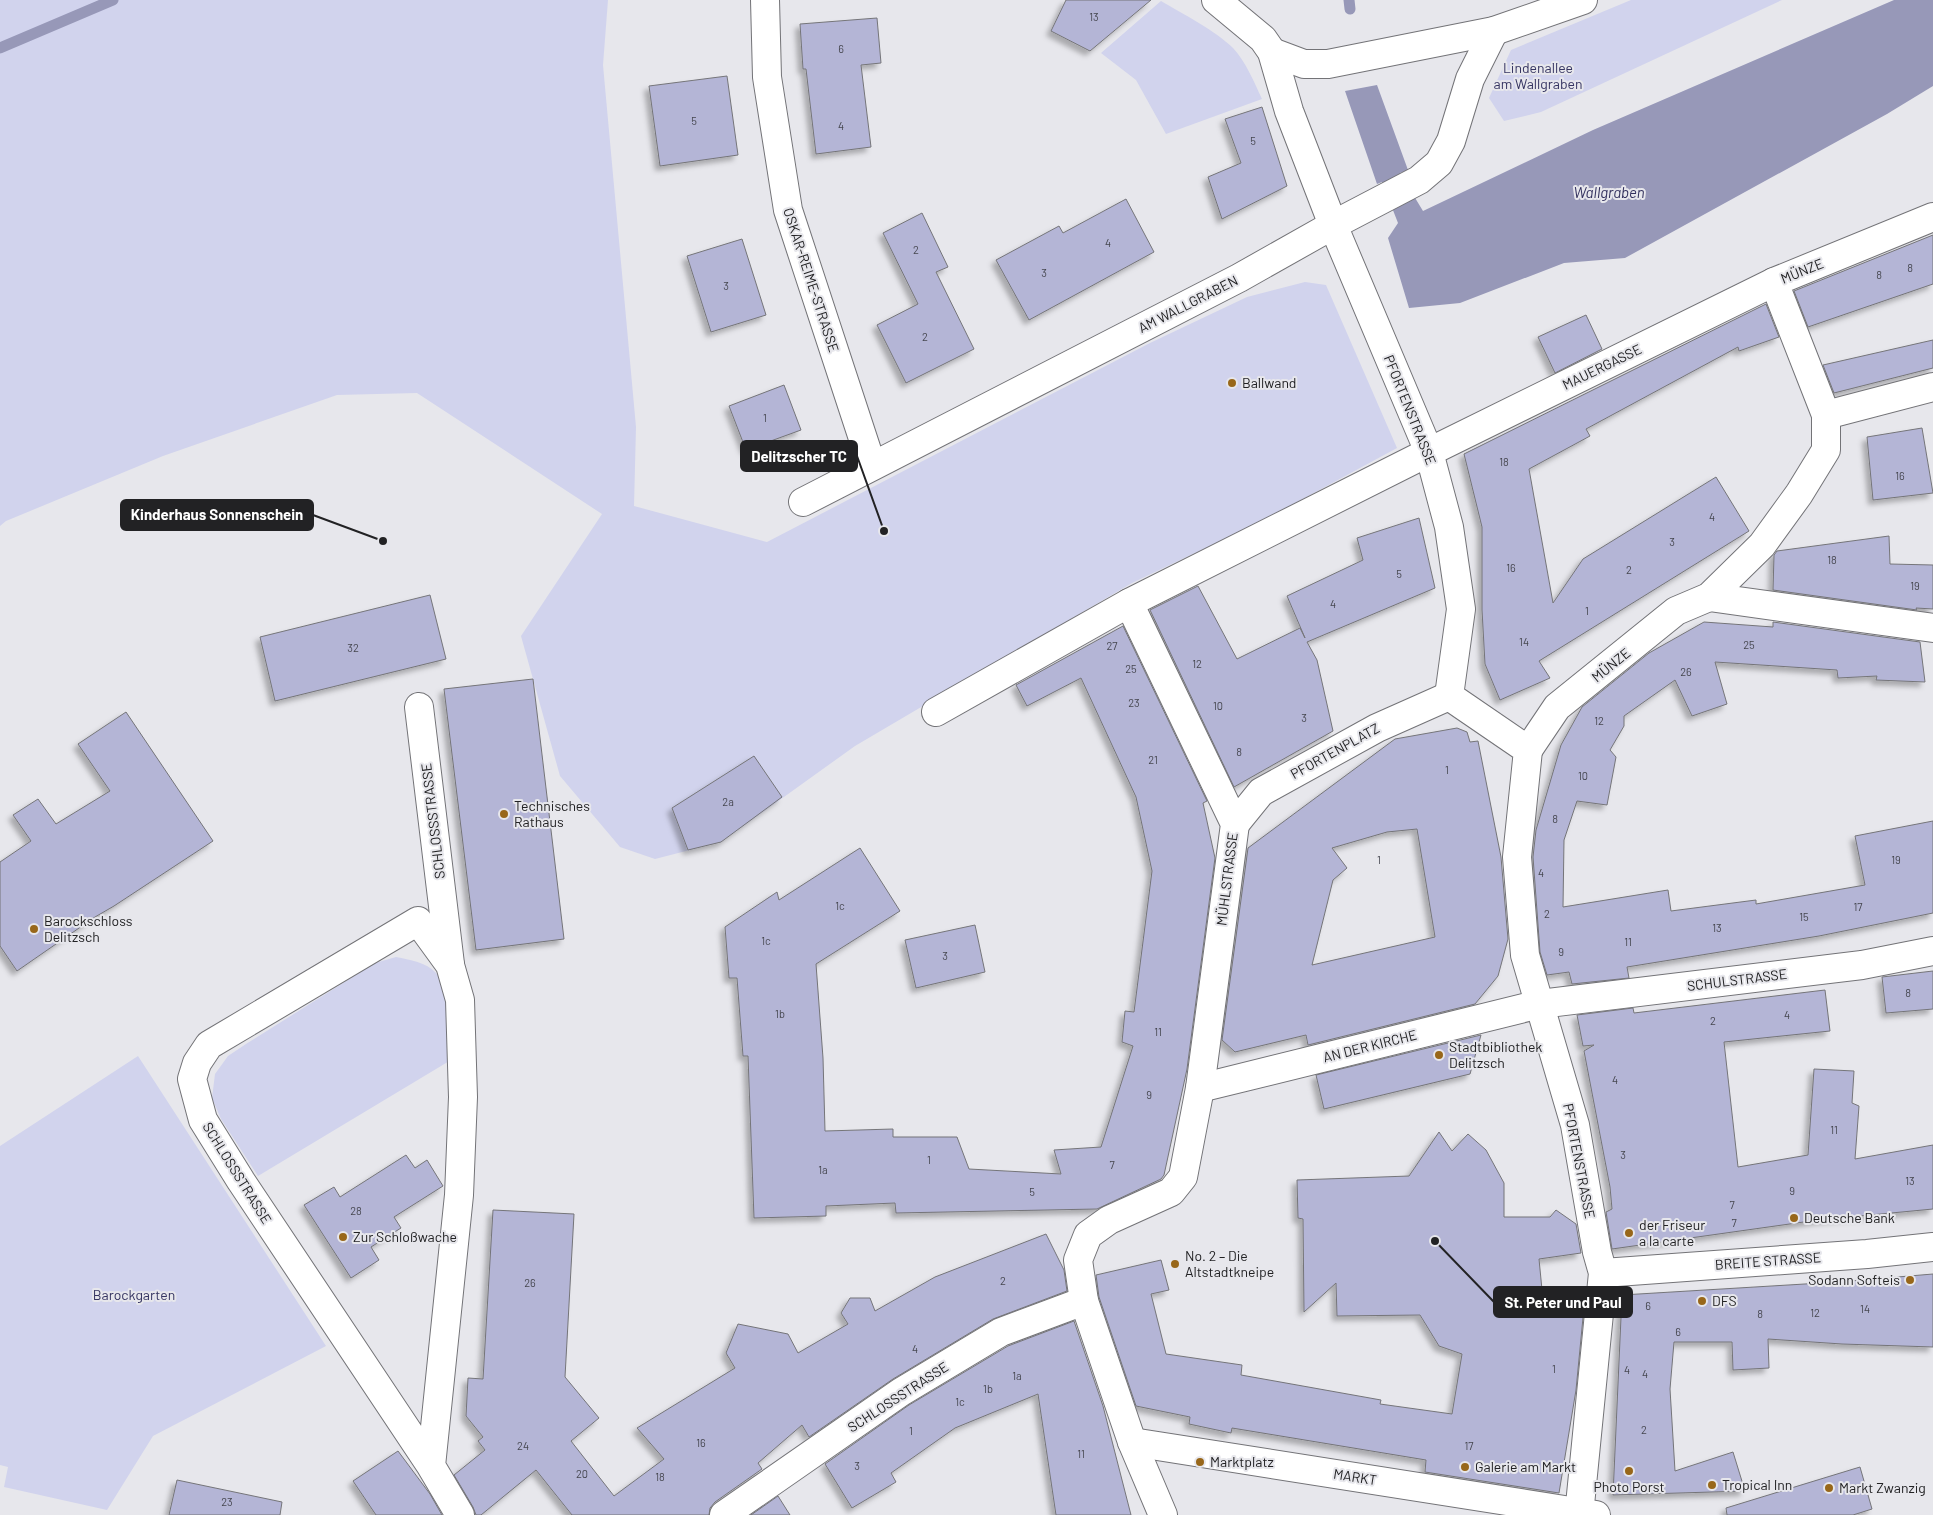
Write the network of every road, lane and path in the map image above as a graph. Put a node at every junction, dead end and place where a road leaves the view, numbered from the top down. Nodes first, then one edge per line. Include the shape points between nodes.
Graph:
1 (765, 0) edge
2 (1216, 0) edge
3 (1582, 0) edge
4 (1494, 31) junction
5 (1272, 52) junction
6 (1328, 64) junction
7 (1289, 111) junction
8 (1933, 217) edge
9 (1333, 225) junction
10 (1774, 282) junction
11 (1933, 387) edge
12 (1826, 415) junction
13 (1429, 452) junction
14 (872, 466) junction
15 (803, 502) dead end
16 (1709, 597) junction
17 (1129, 603) junction
18 (1933, 628) edge
19 (1449, 696) junction
20 (419, 707) dead end
21 (936, 712) dead end
22 (1528, 750) junction
23 (1235, 824) junction
24 (1933, 951) edge
25 (450, 965) junction
26 (1540, 1004) junction
27 (1200, 1088) junction
28 (1933, 1247) edge
29 (1603, 1273) junction
30 (1084, 1301) junction
31 (1132, 1442) junction
32 (431, 1466) junction
33 (1585, 1514) edge
34 (460, 1515) edge
35 (724, 1515) edge
36 (1163, 1515) edge

1 - 14 street, OSKAR-REIME-STRASSE via 768,77 788,210
2 - 5 street via 1263,39
3 - 4 street
4 - 6 street
4 - 9 street, AM WALLGRABEN via 1470,79 1451,141 1439,163 1419,180
5 - 6 street via 1304,64
5 - 7 street, PFORTENSTRASSE
6 - 7 street via 1306,76 1295,90
7 - 9 street, PFORTENSTRASSE
8 - 10 street, MÜNZE
9 - 13 street, PFORTENSTRASSE
9 - 14 street, AM WALLGRABEN via 1239,278
10 - 12 street, MÜNZE
10 - 13 street, MAUERGASSE
11 - 12 street
12 - 16 street, MÜNZE via 1826,450 1799,494 1762,545
13 - 17 street, MAUERGASSE
13 - 19 street, PFORTENSTRASSE via 1449,527 1461,609
14 - 15 street, AM WALLGRABEN
16 - 18 street
16 - 22 street, MÜNZE via 1676,611 1558,708
17 - 21 street, MAUERGASSE
17 - 23 street, MÜHLSTRASSE
19 - 22 street
19 - 23 street, PFORTENPLATZ via 1376,728 1261,792
20 - 25 street, SCHLOSSSTRASSE
22 - 26 street, PFORTENSTRASSE via 1517,857 1525,955
23 - 27 street, MÜHLSTRASSE
24 - 26 street, SCHULSTRASSE via 1862,964
25 - 32 street, SCHLOSSSTRASSE via 460,1000 464,1097 459,1195
25 - 32 street, SCHLOSSSTRASSE via 418,921 209,1045 196,1063 192,1079 203,1120
26 - 27 street, AN DER KIRCHE
26 - 29 street, PFORTENSTRASSE via 1575,1125 1596,1252
27 - 30 street via 1183,1177 1171,1192 1109,1220 1088,1235 1078,1260
28 - 29 street, BREITE STRASSE
29 - 33 street, PFORTENSTRASSE
30 - 31 street
30 - 35 street, SCHLOSSSTRASSE via 1001,1332 901,1392
31 - 33 street, MARKT
31 - 36 street
32 - 34 street, SCHLOSSSTRASSE

